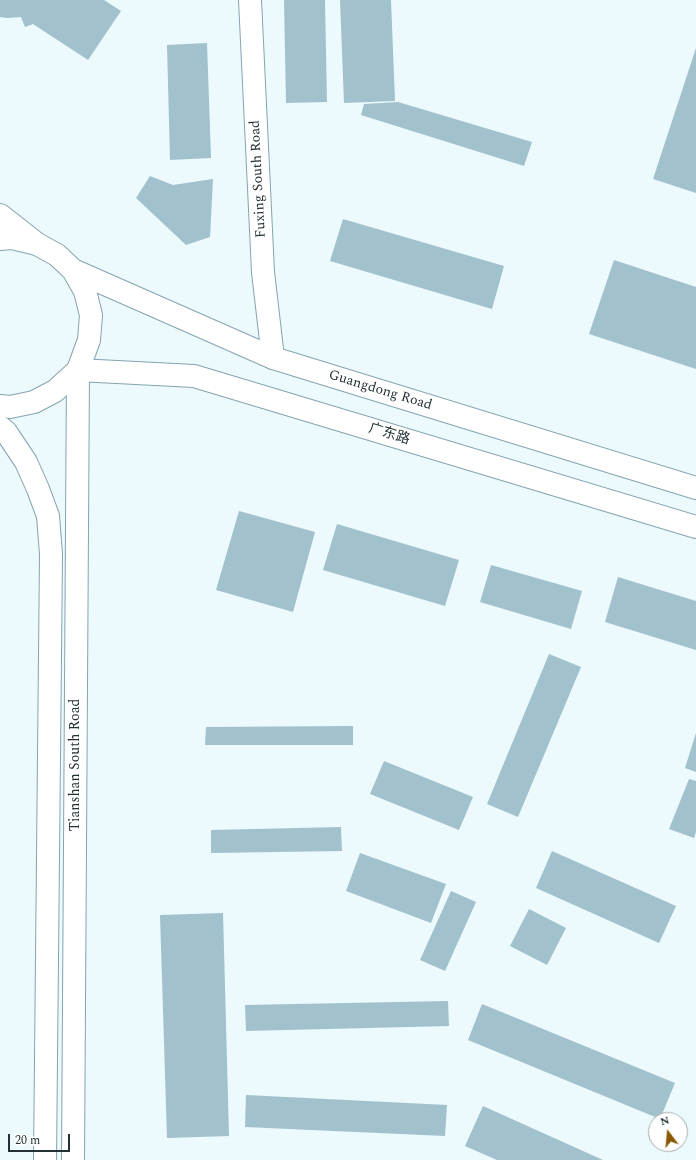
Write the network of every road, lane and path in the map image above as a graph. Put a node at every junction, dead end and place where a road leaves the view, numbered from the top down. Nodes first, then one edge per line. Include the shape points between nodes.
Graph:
1 (250, 0) edge
2 (0, 215) edge
3 (0, 239) edge
4 (37, 244) junction
5 (73, 270) junction
6 (273, 358) junction
7 (78, 370) junction
8 (0, 406) edge
9 (0, 427) edge
10 (696, 488) edge
11 (696, 527) edge
12 (45, 1160) edge
13 (73, 1160) edge

1 - 6 main road, Fuxing South Road via 264,272
2 - 4 main road
3 - 4 main road via 12,238
4 - 5 main road via 57,255
5 - 6 main road, Guangdong Road
5 - 7 main road via 85,291 91,316 89,340
6 - 10 main road, Guangdong Road
7 - 8 main road via 55,391 34,402 10,407
7 - 11 main road, 广东路 via 194,376
7 - 13 main road, Tianshan South Road
9 - 12 main road via 26,462 38,489 48,516 51,554

